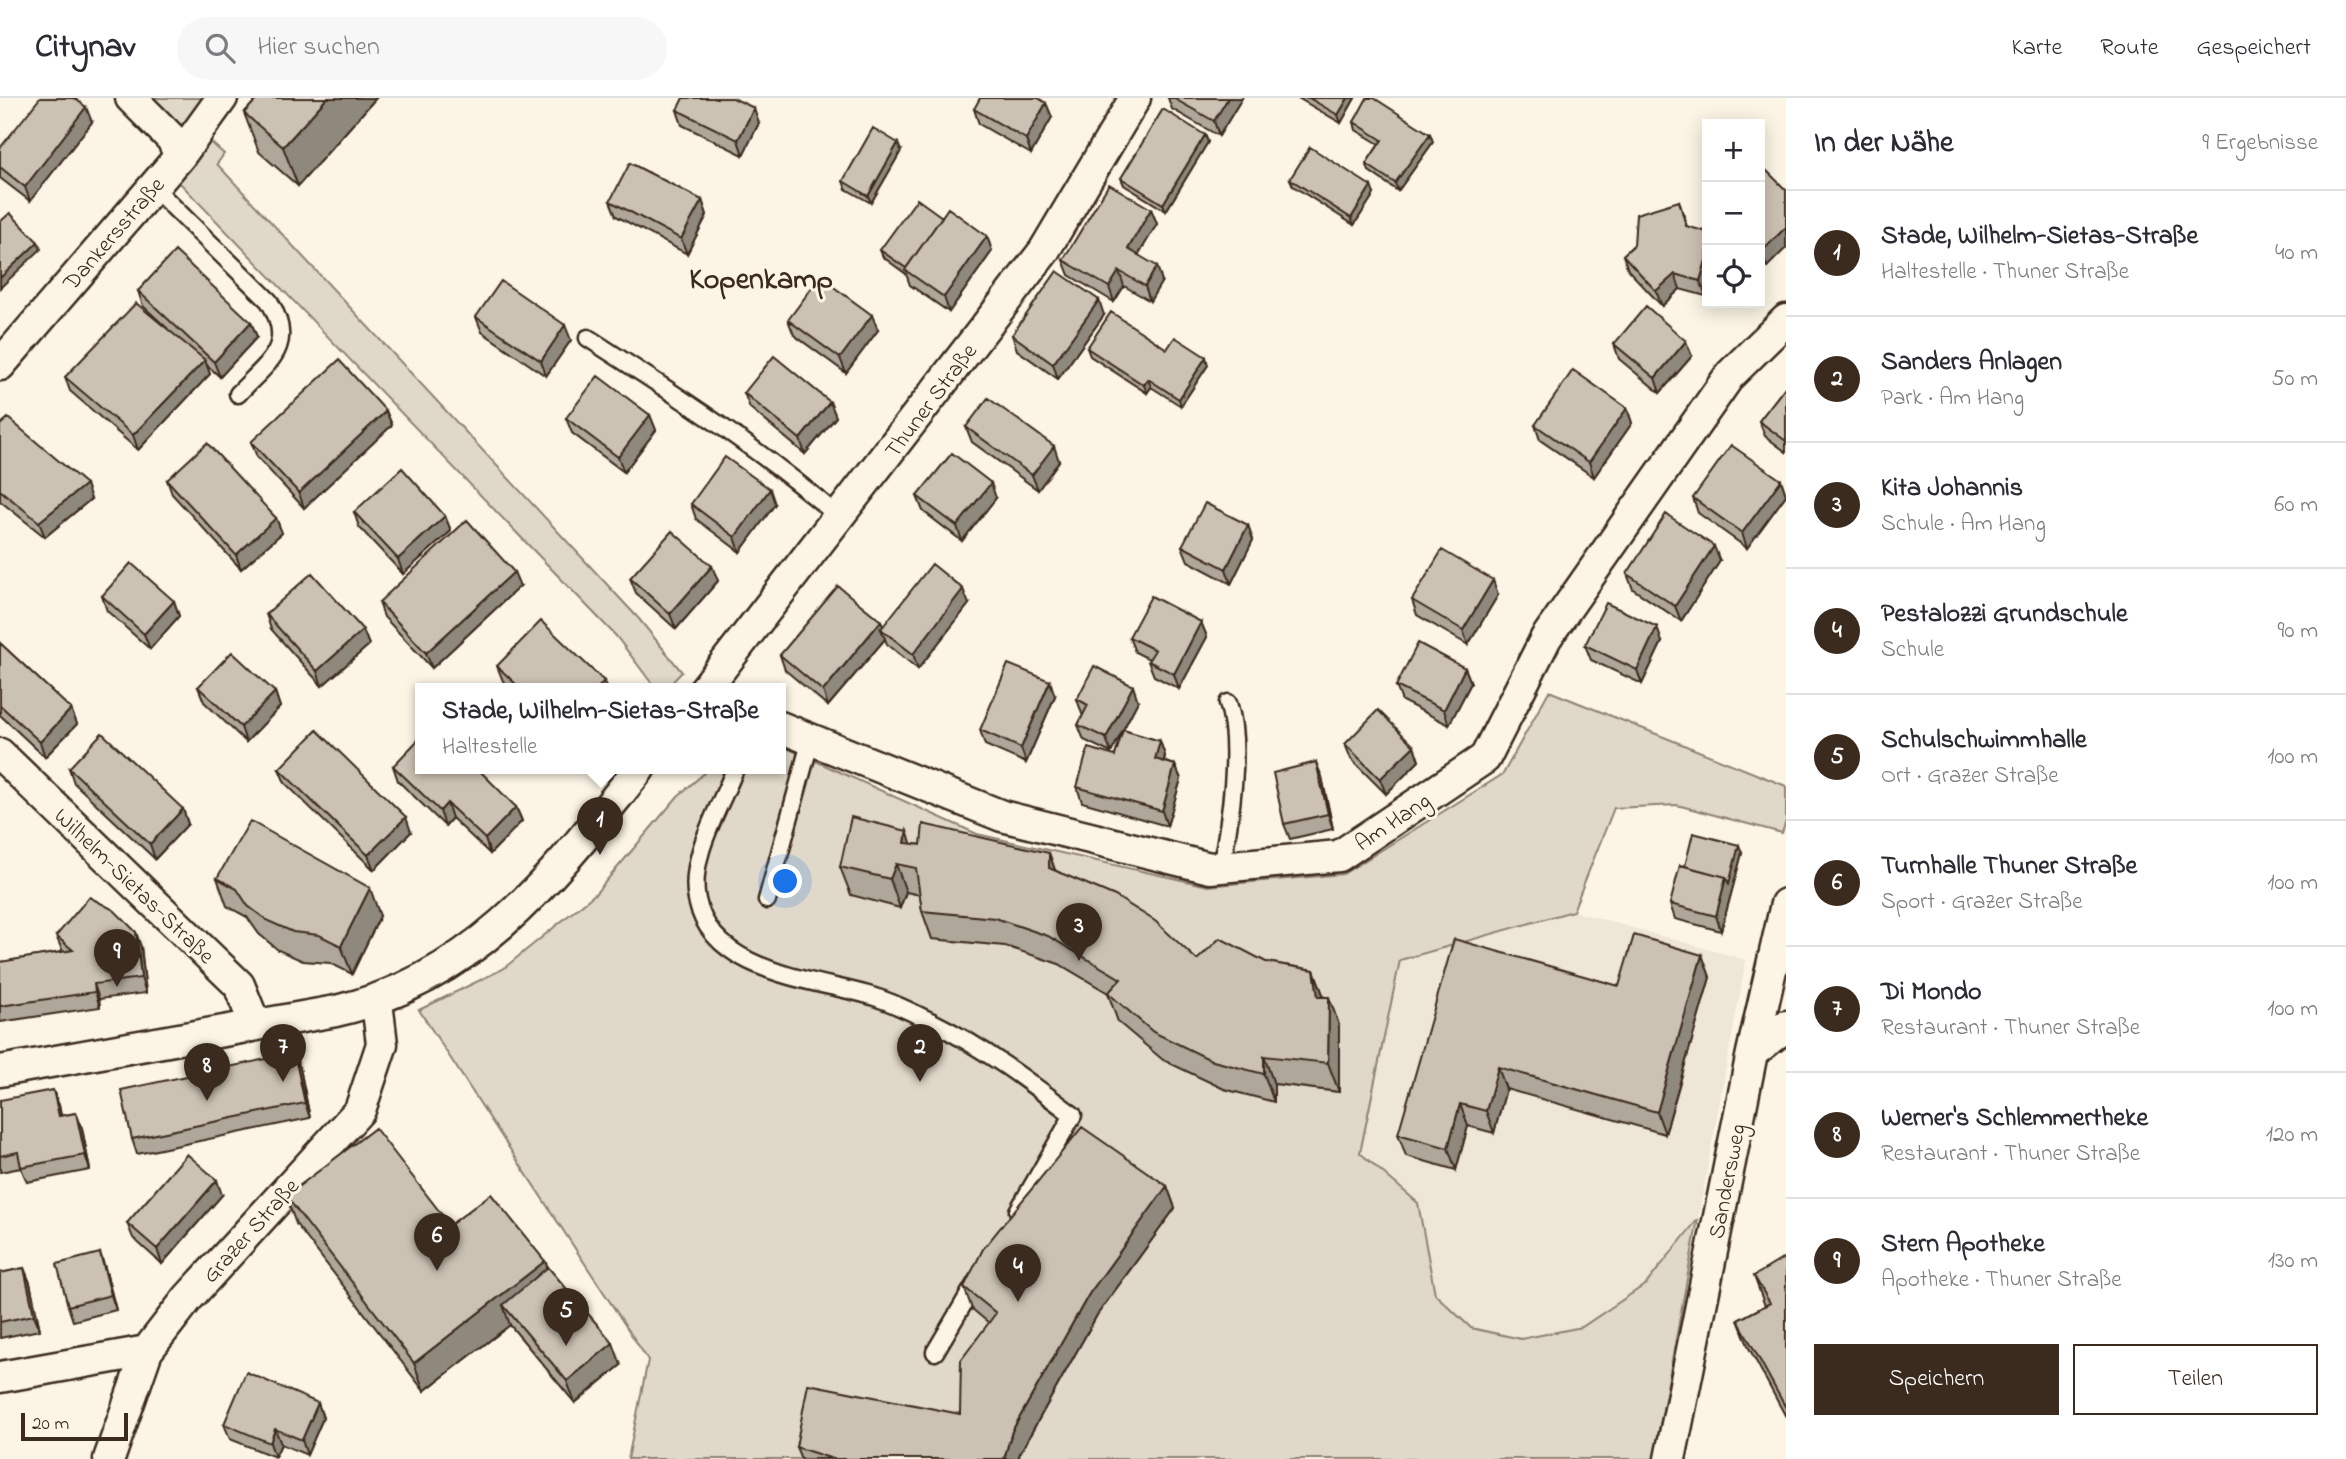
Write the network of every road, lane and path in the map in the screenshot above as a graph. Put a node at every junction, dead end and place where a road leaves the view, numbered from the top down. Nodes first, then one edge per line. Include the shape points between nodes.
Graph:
1 (131, 98) edge
2 (222, 98) edge
3 (1135, 98) edge
4 (180, 156) junction
5 (153, 187) junction
6 (1786, 320) edge
7 (588, 338) dead end
8 (0, 365) edge
9 (238, 394) dead end
10 (840, 518) junction
11 (710, 683) edge
12 (1228, 704) dead end
13 (786, 729) edge
14 (811, 739) junction
15 (0, 754) edge
16 (635, 774) edge
17 (733, 774) edge
18 (1221, 867) junction
19 (767, 900) dead end
20 (1786, 904) edge
21 (377, 1002) junction
22 (256, 1025) junction
23 (1786, 1026) edge
24 (1752, 1053) junction
25 (0, 1071) edge
26 (1011, 1222) edge
27 (984, 1269) edge
28 (147, 1352) junction
29 (936, 1352) dead end
30 (0, 1377) edge
31 (109, 1459) edge
32 (1670, 1459) edge

1 - 4 street via 172,139
2 - 4 street, Dankersstraße
3 - 10 street, Thuner Straße via 1044,251
4 - 5 street, Dankersstraße
5 - 8 street, Dankersstraße
5 - 9 lane via 269,301 279,320 278,352
6 - 18 street, Am Hang via 1730,375 1546,638 1485,758 1339,856
7 - 10 lane via 793,477
10 - 11 street, Thuner Straße
12 - 18 lane via 1235,730
13 - 14 street, Am Hang
14 - 18 street, Am Hang via 1002,816
14 - 19 lane
15 - 22 street, Wilhelm-Sietas-Straße via 239,985
16 - 21 street via 538,891 487,938 431,977
17 - 26 lane via 701,852 695,886 703,916 723,944 759,965 872,996 934,1023 1007,1066 1073,1115
20 - 24 street, Sandersweg
21 - 22 street
21 - 28 street, Grazer Straße via 382,1044 360,1110 188,1298
22 - 25 street
23 - 24 street
24 - 32 street, Sandersweg
27 - 29 lane
28 - 30 street
28 - 31 street, Grazer Straße

